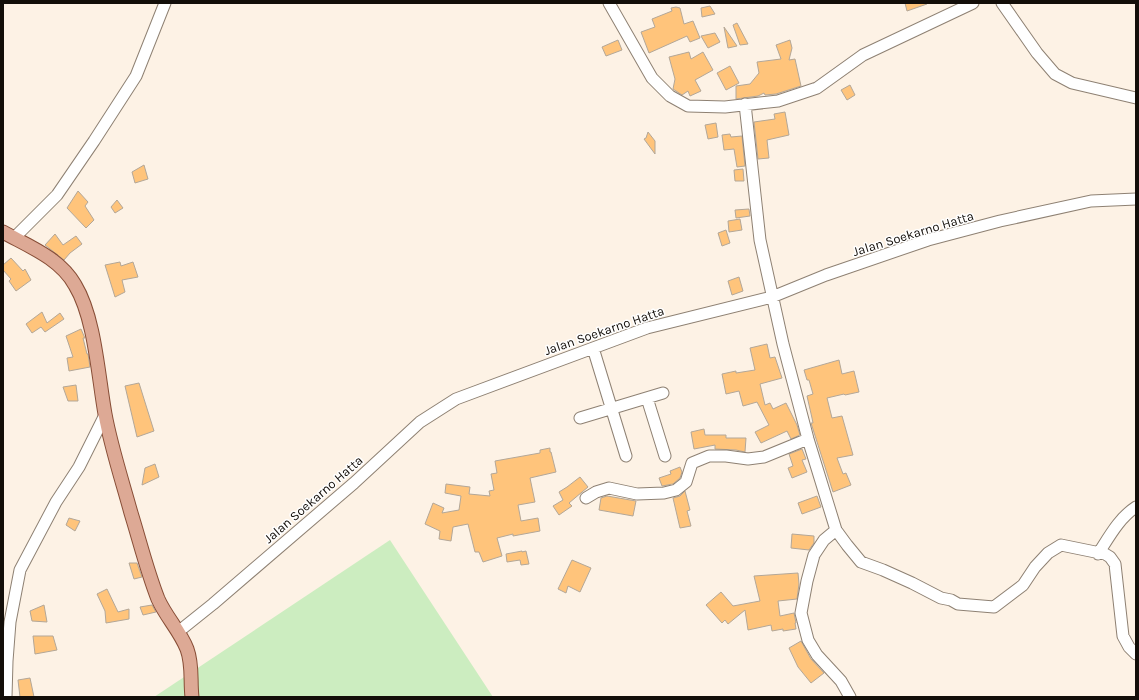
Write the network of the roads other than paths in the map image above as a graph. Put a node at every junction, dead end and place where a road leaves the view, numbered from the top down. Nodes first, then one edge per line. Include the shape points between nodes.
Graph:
1 (165, 3) edge
2 (609, 3) edge
3 (973, 3) edge
4 (1002, 3) edge
5 (1136, 98) edge
6 (745, 104) junction
7 (1136, 199) edge
8 (7, 235) edge
9 (772, 297) junction
10 (593, 348) junction
11 (663, 393) dead end
12 (647, 398) junction
13 (612, 409) junction
14 (105, 416) junction
15 (580, 418) dead end
16 (808, 439) junction
17 (626, 456) dead end
18 (665, 456) dead end
19 (586, 498) dead end
20 (1136, 507) edge
21 (836, 530) junction
22 (1098, 554) junction
23 (178, 632) junction
24 (1136, 654) edge
25 (6, 697) edge
26 (192, 697) edge
27 (850, 697) edge

1 - 8 street via 136,76 94,141 57,195
2 - 6 street via 652,78 670,96 688,106 725,107
3 - 6 street via 863,55 817,88 778,101
4 - 5 street via 1037,54 1055,74 1072,83
6 - 9 street via 760,240
7 - 9 street, Jalan Soekarno Hatta via 1091,201 928,240 826,275
8 - 14 main road via 59,265 75,283 92,334
9 - 10 street, Jalan Soekarno Hatta via 647,328
9 - 16 street
10 - 13 street
10 - 23 street, Jalan Soekarno Hatta via 456,399 420,422 354,482
11 - 12 street
12 - 13 street
12 - 18 street
13 - 15 street
13 - 17 street
14 - 23 main road via 148,569 159,601
14 - 25 street via 20,570 10,622
16 - 19 street via 764,457 748,459 709,456 692,463 686,482 670,492 637,494 609,488
16 - 21 street
20 - 22 street via 1121,520
21 - 22 street via 862,562 958,604 994,607 1023,585 1048,553 1062,545
21 - 27 street via 824,540 814,555 806,581 801,613 808,640 817,655 841,681
22 - 24 street via 1105,554 1115,564 1123,636 1128,647
23 - 26 main road via 190,660

